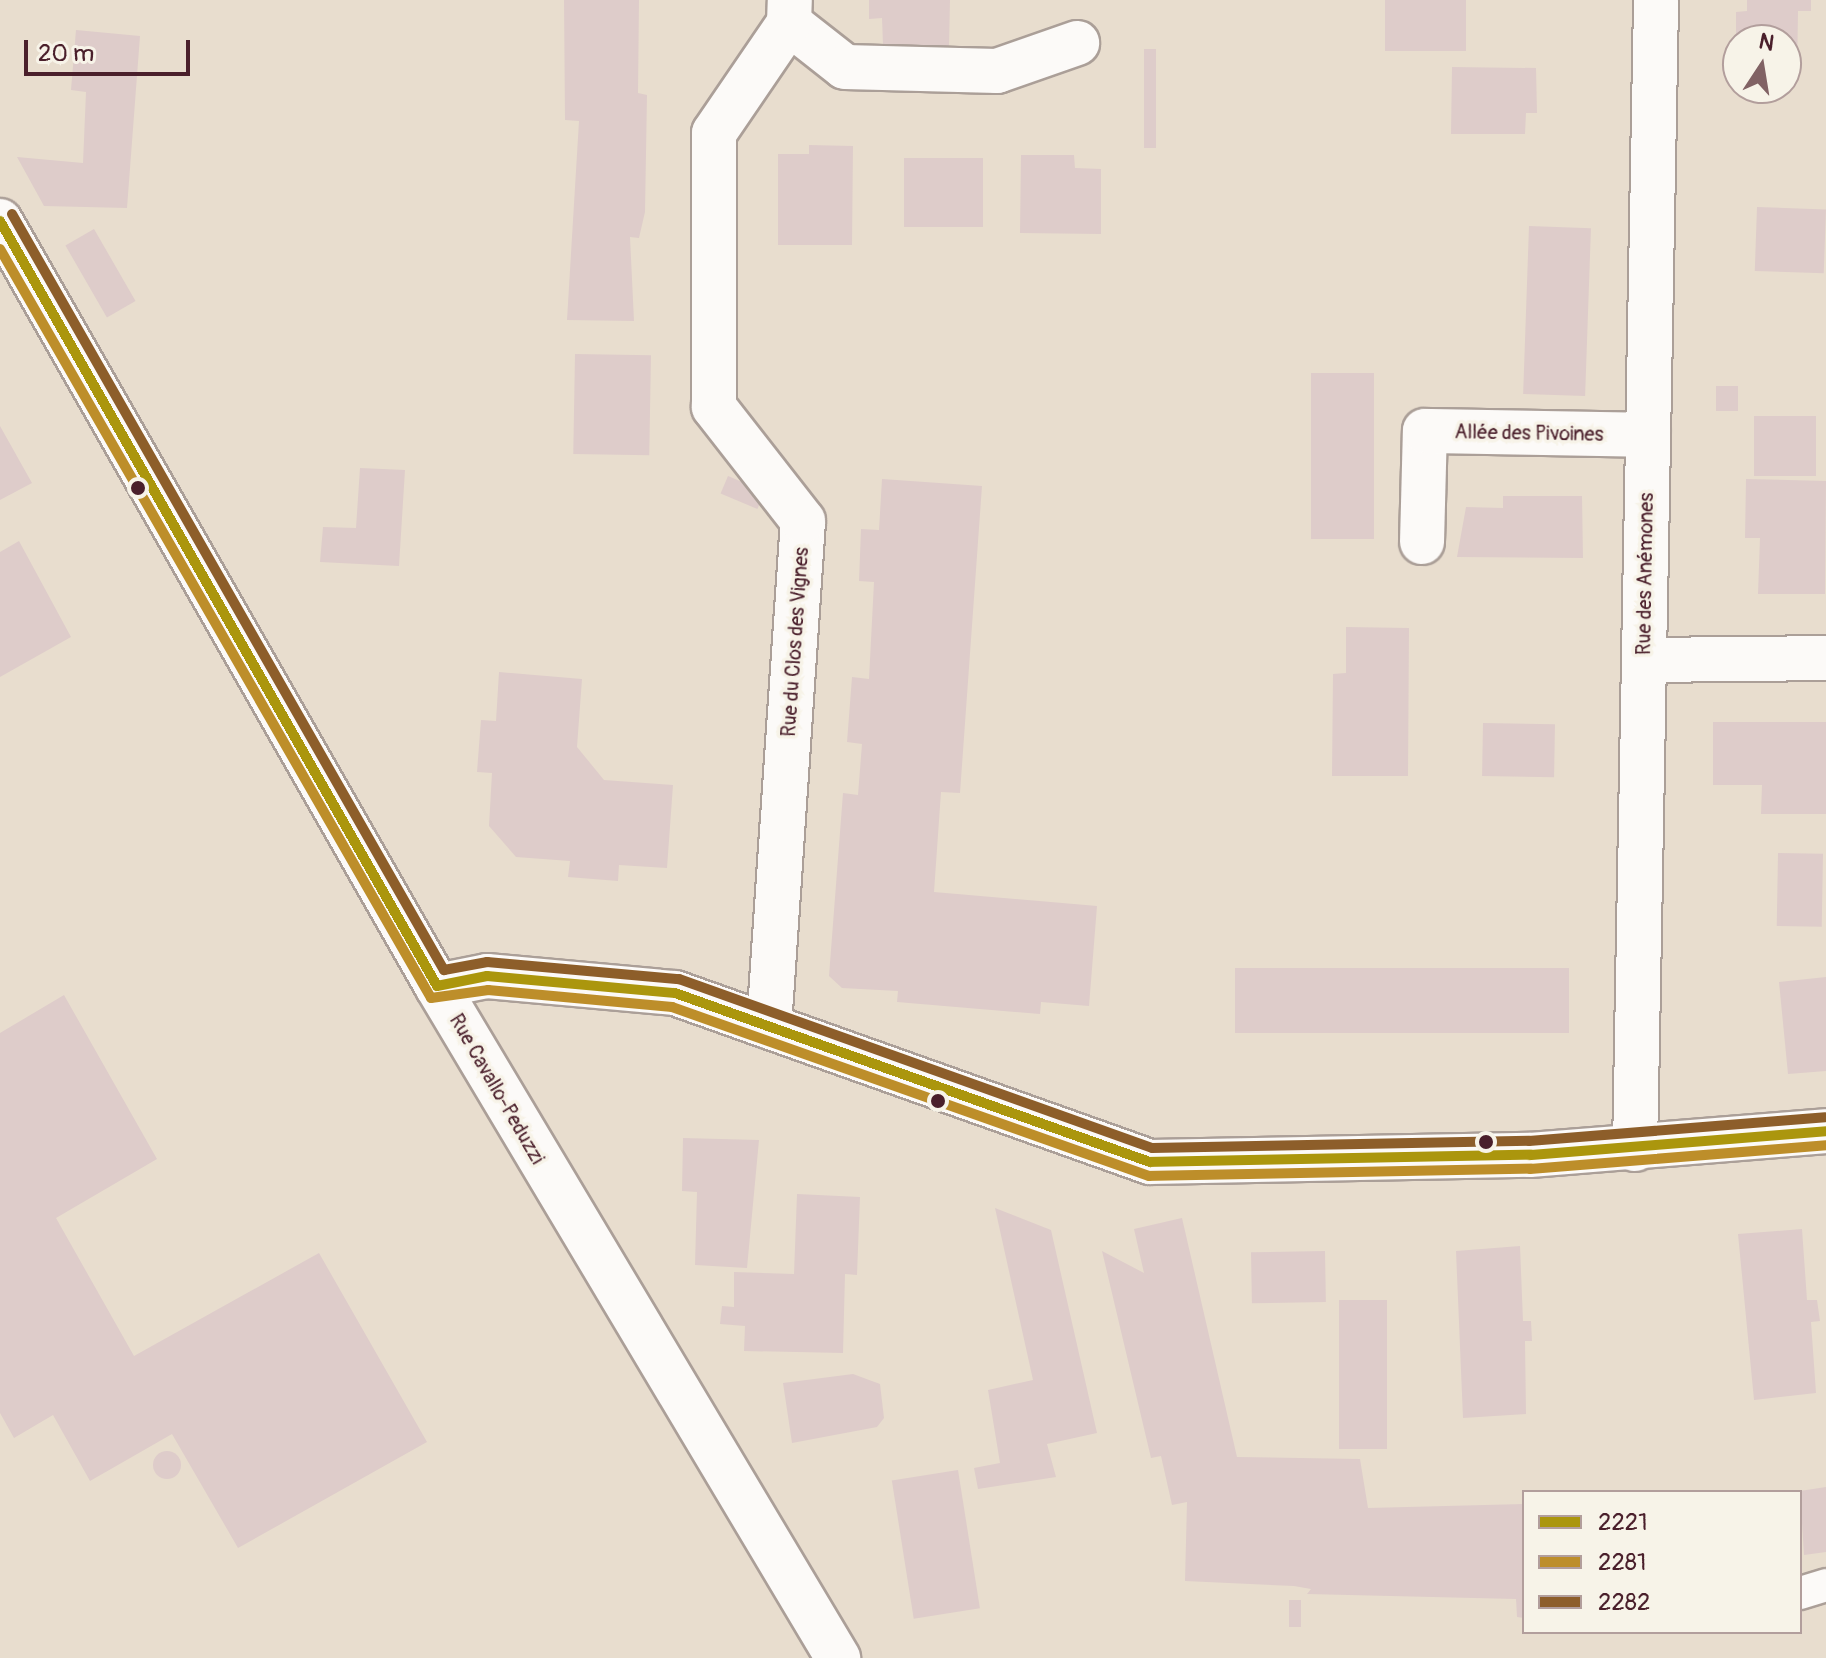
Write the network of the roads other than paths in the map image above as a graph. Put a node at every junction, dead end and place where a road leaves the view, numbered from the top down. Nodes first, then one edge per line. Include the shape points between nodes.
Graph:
1 (1656, 0) edge
2 (790, 11) edge
3 (1077, 43) dead end
4 (0, 221) edge
5 (1648, 435) junction
6 (1422, 542) dead end
7 (1826, 658) edge
8 (1644, 660) junction
9 (437, 986) junction
10 (769, 1026) junction
11 (1826, 1131) edge
12 (1635, 1149) junction
13 (1826, 1585) edge
14 (1802, 1592) edge
15 (838, 1658) edge

1 - 5 street, Rue des Anémones
2 - 3 street, Rue du Clos des Vignes via 845,67 997,71
2 - 10 street, Rue du Clos des Vignes via 714,133 714,407 803,521
4 - 9 street, Rue Cavallo-Peduzzi
5 - 6 street, Allée des Pivoines via 1425,431
5 - 8 street, Rue des Anémones
7 - 8 street
8 - 12 street, Rue des Anémones
9 - 10 street via 487,976 590,980 675,993
9 - 15 street, Rue Cavallo-Peduzzi
10 - 12 street via 1150,1162
11 - 12 street
13 - 14 lane

